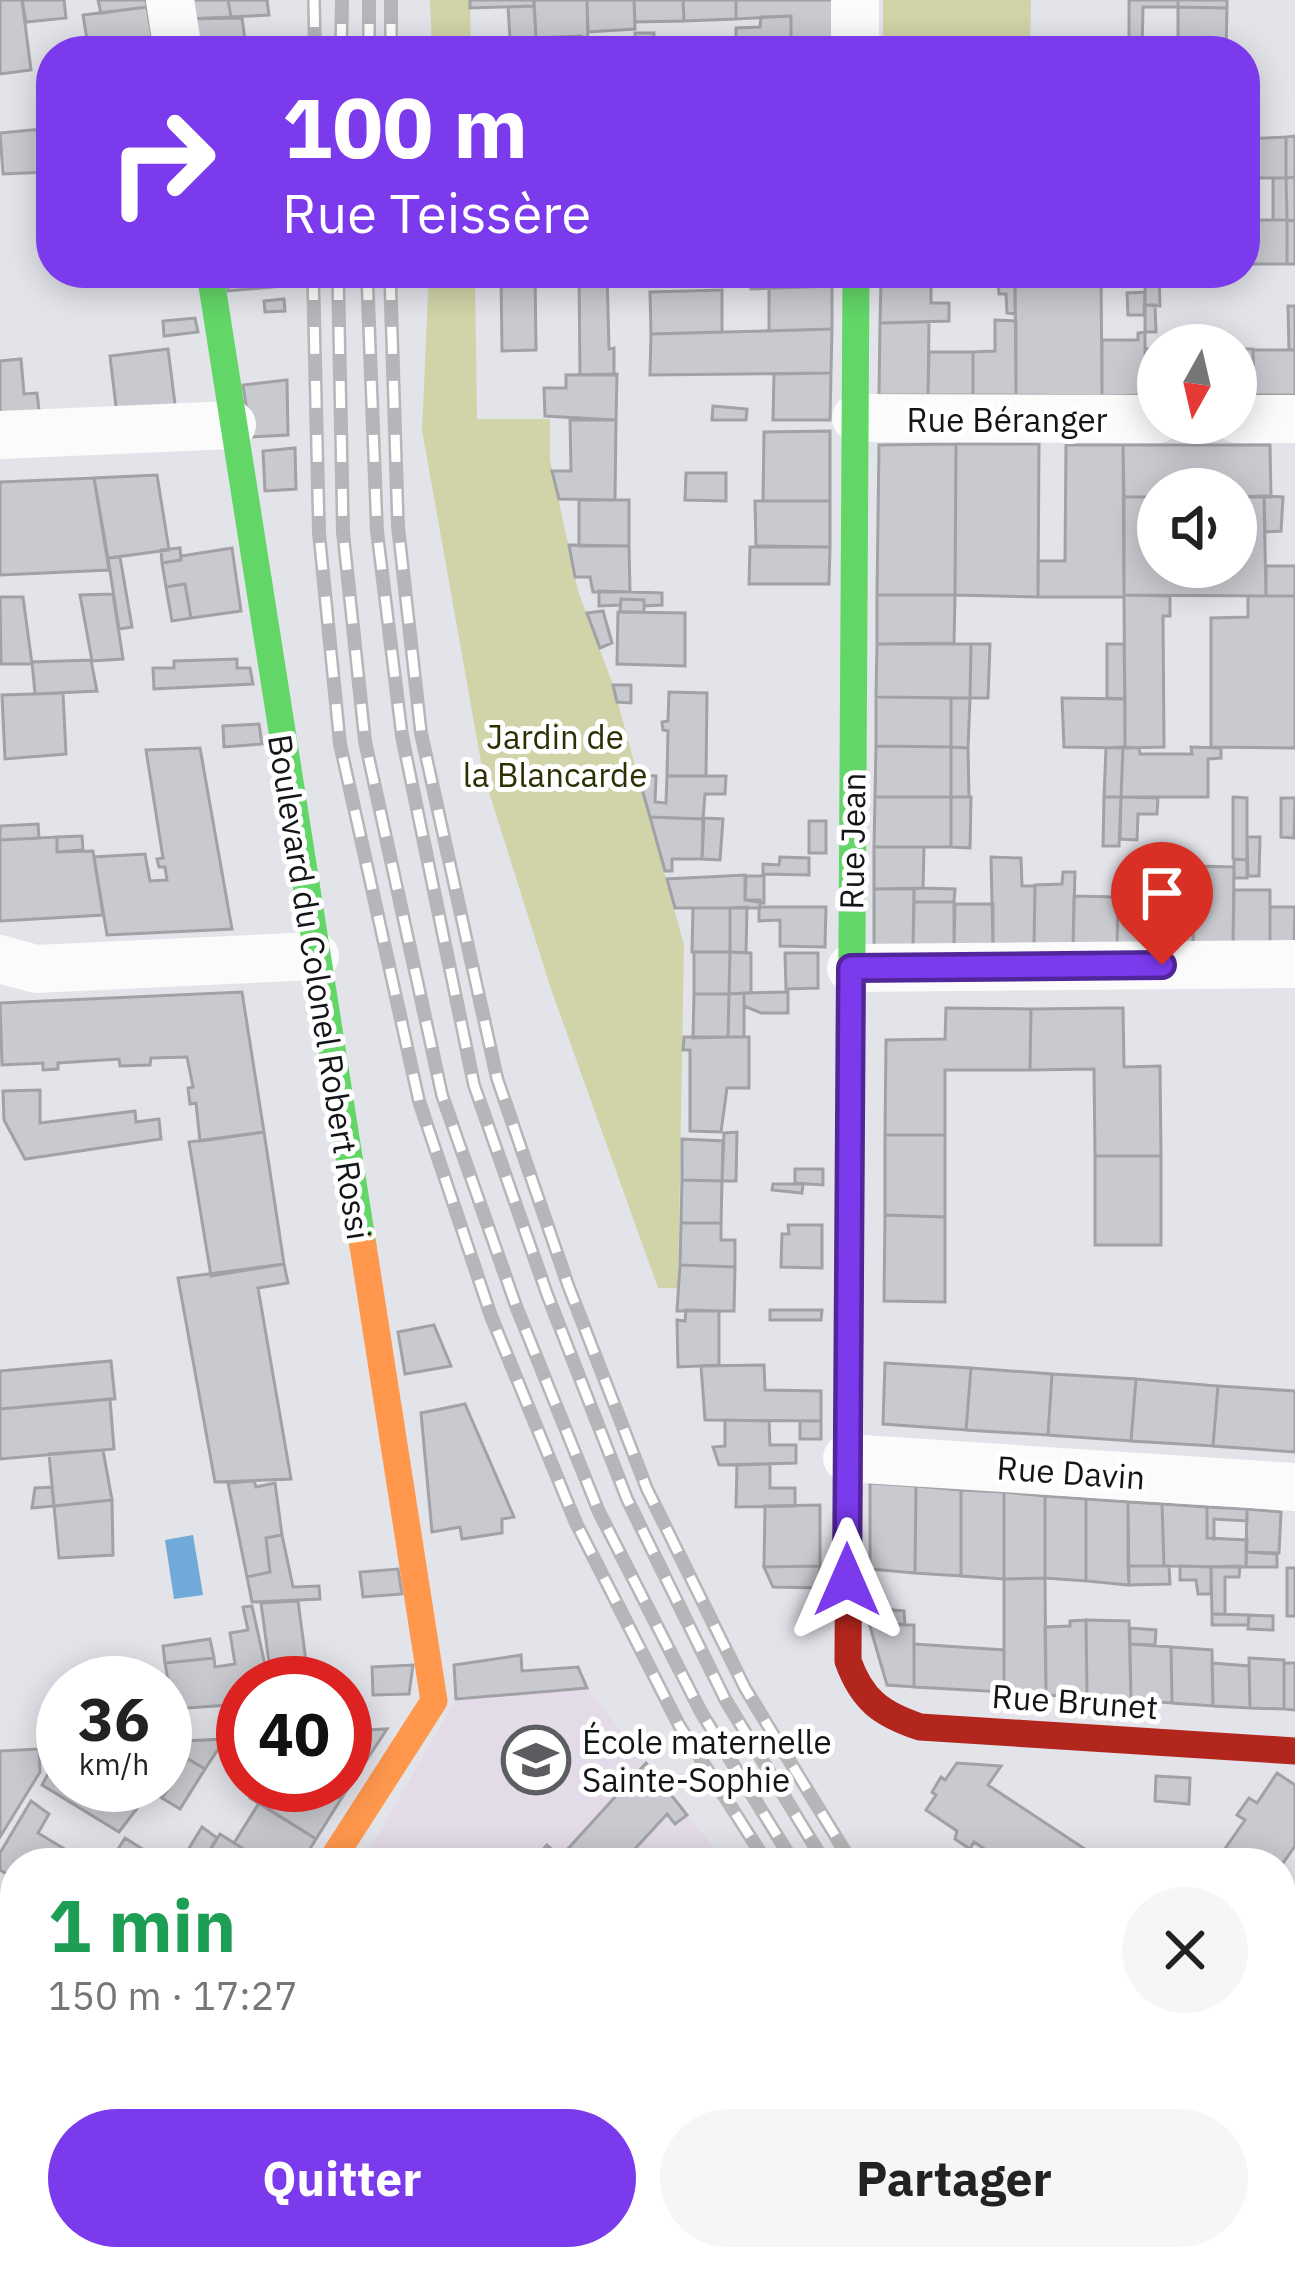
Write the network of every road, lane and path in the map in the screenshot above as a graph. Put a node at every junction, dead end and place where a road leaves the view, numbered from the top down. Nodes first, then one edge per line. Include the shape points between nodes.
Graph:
1 (170, 0) edge
2 (855, 0) edge
3 (176, 36) edge
4 (855, 36) edge
5 (212, 288) edge
6 (856, 288) edge
7 (856, 418) junction
8 (1137, 419) edge
9 (1257, 419) edge
10 (1295, 419) edge
11 (232, 425) junction
12 (0, 435) edge
13 (315, 956) junction
14 (0, 959) edge
15 (1295, 964) edge
16 (851, 968) junction
17 (847, 1458) junction
18 (1295, 1486) edge
19 (859, 1695) joint
20 (1295, 1751) edge
21 (340, 1848) edge

1 - 3 street
2 - 4 street
5 - 11 street, Boulevard du Colonel Robert Rossi
6 - 7 street, Rue Jean
7 - 8 street, Rue Béranger
7 - 16 street, Rue Jean
9 - 10 street
11 - 12 street
11 - 13 street, Boulevard du Colonel Robert Rossi
13 - 14 street via 36,969
13 - 21 street, Boulevard du Colonel Robert Rossi via 434,1701
15 - 16 street
16 - 17 street, Rue Jean
17 - 18 street, Rue Davin
17 - 19 street, Rue Jean via 848,1661
19 - 20 street, Rue Brunet via 884,1716 920,1727

